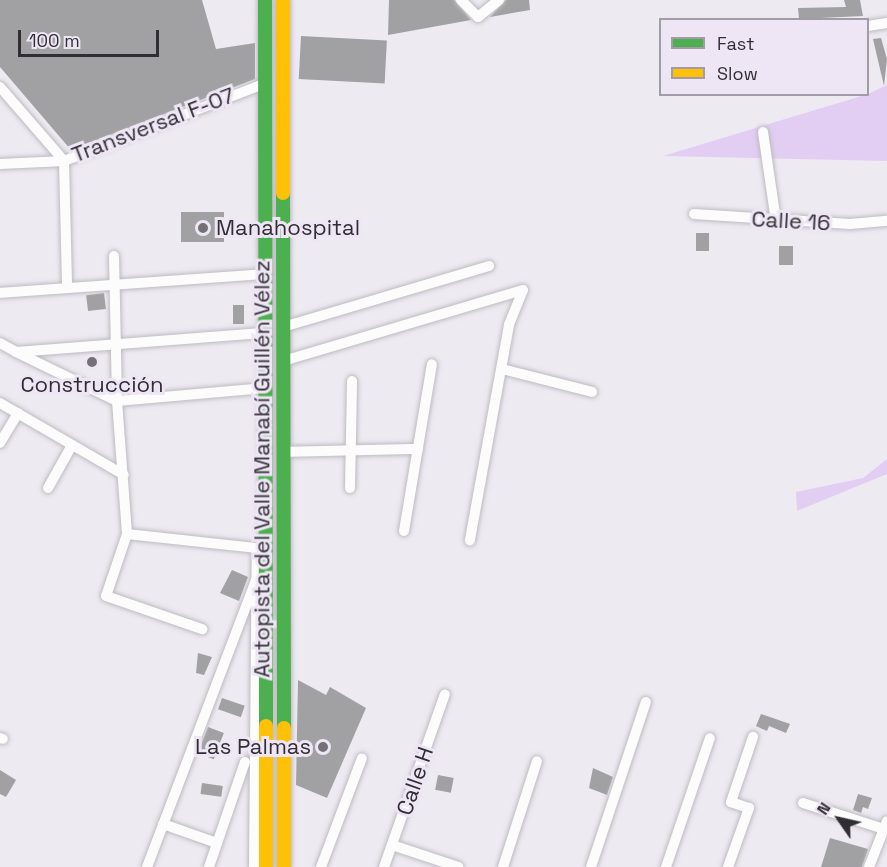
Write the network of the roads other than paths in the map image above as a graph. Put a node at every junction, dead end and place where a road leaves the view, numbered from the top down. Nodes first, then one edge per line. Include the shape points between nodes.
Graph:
1 (265, 0) edge
2 (283, 0) edge
3 (461, 0) edge
4 (499, 0) edge
5 (887, 22) edge
6 (869, 26) edge
7 (266, 83) junction
8 (0, 87) edge
9 (763, 132) dead end
10 (64, 161) junction
11 (0, 164) edge
12 (694, 214) dead end
13 (776, 221) junction
14 (887, 221) edge
15 (114, 256) dead end
16 (489, 266) dead end
17 (265, 274) junction
18 (114, 285) junction
19 (67, 288) junction
20 (0, 293) edge
21 (283, 294) junction
22 (265, 295) junction
23 (283, 327) junction
24 (265, 333) junction
25 (0, 343) edge
26 (116, 345) junction
27 (16, 352) junction
28 (283, 360) junction
29 (432, 364) dead end
30 (502, 369) junction
31 (352, 381) dead end
32 (265, 388) junction
33 (591, 392) dead end
34 (117, 401) junction
35 (0, 403) edge
36 (18, 413) junction
37 (0, 443) edge
38 (72, 445) junction
39 (418, 449) junction
40 (351, 450) junction
41 (284, 452) junction
42 (124, 475) junction
43 (48, 488) dead end
44 (350, 488) dead end
45 (404, 531) dead end
46 (127, 534) junction
47 (470, 540) dead end
48 (262, 552) junction
49 (256, 578) junction
50 (202, 629) dead end
51 (445, 694) dead end
52 (646, 702) dead end
53 (753, 737) dead end
54 (710, 738) dead end
55 (362, 758) dead end
56 (537, 761) dead end
57 (244, 762) dead end
58 (260, 786) junction
59 (236, 789) junction
60 (803, 803) dead end
61 (163, 824) junction
62 (885, 825) edge
63 (217, 843) junction
64 (392, 845) junction
65 (147, 867) edge
66 (209, 867) edge
67 (254, 867) edge
68 (266, 867) edge
69 (284, 867) edge
70 (321, 867) edge
71 (384, 867) edge
72 (458, 867) edge
73 (503, 867) edge
74 (591, 867) edge
75 (666, 867) edge
76 (728, 867) edge
77 (869, 867) edge

1 - 7 main road, Autopista del Valle Manabí Guillén Vélez
2 - 21 main road, Autopista del Valle Manabí Guillén Vélez
3 - 4 street via 478,16
5 - 6 street
7 - 10 street, Transversal F-07
7 - 17 main road, Autopista del Valle Manabí Guillén Vélez
8 - 10 street, Transversal F-07
9 - 13 street
10 - 11 street
10 - 19 street
12 - 13 street, Calle 16
13 - 14 street, Calle 16
15 - 18 street
16 - 23 street
17 - 18 street
17 - 22 main road, Autopista del Valle Manabí Guillén Vélez
18 - 19 street
18 - 26 street
19 - 20 street
21 - 22 main road
21 - 23 main road, Autopista del Valle Manabí Guillén Vélez
22 - 24 main road, Autopista del Valle Manabí Guillén Vélez
23 - 28 main road, Autopista del Valle Manabí Guillén Vélez
24 - 26 street
24 - 32 main road, Autopista del Valle Manabí Guillén Vélez
25 - 27 street
26 - 27 street
26 - 34 street
27 - 34 street
28 - 30 street via 523,290 509,325
28 - 41 main road, Autopista del Valle Manabí Guillén Vélez
29 - 39 street
30 - 33 street
30 - 47 street
31 - 40 street
32 - 34 street
32 - 48 main road, Autopista del Valle Manabí Guillén Vélez
34 - 42 street
35 - 36 street
36 - 37 street
36 - 38 street
38 - 42 street
38 - 43 street
39 - 40 street
39 - 45 street
40 - 41 street
40 - 44 street
41 - 69 main road, Autopista del Valle Manabí Guillén Vélez
42 - 46 street
46 - 48 street
46 - 50 street via 106,596
48 - 49 street
48 - 58 main road, Autopista del Valle Manabí Guillén Vélez
49 - 58 street
49 - 61 street
51 - 64 street, Calle H
52 - 74 street
53 - 76 street via 731,802 749,808
54 - 75 street
55 - 70 street
56 - 73 street
57 - 59 street
58 - 59 street
58 - 67 street
58 - 68 main road, Autopista del Valle Manabí Guillén Vélez
59 - 63 street
60 - 62 street
61 - 63 street
61 - 65 street
62 - 77 street
63 - 66 street
64 - 71 street, Calle H
64 - 72 street

